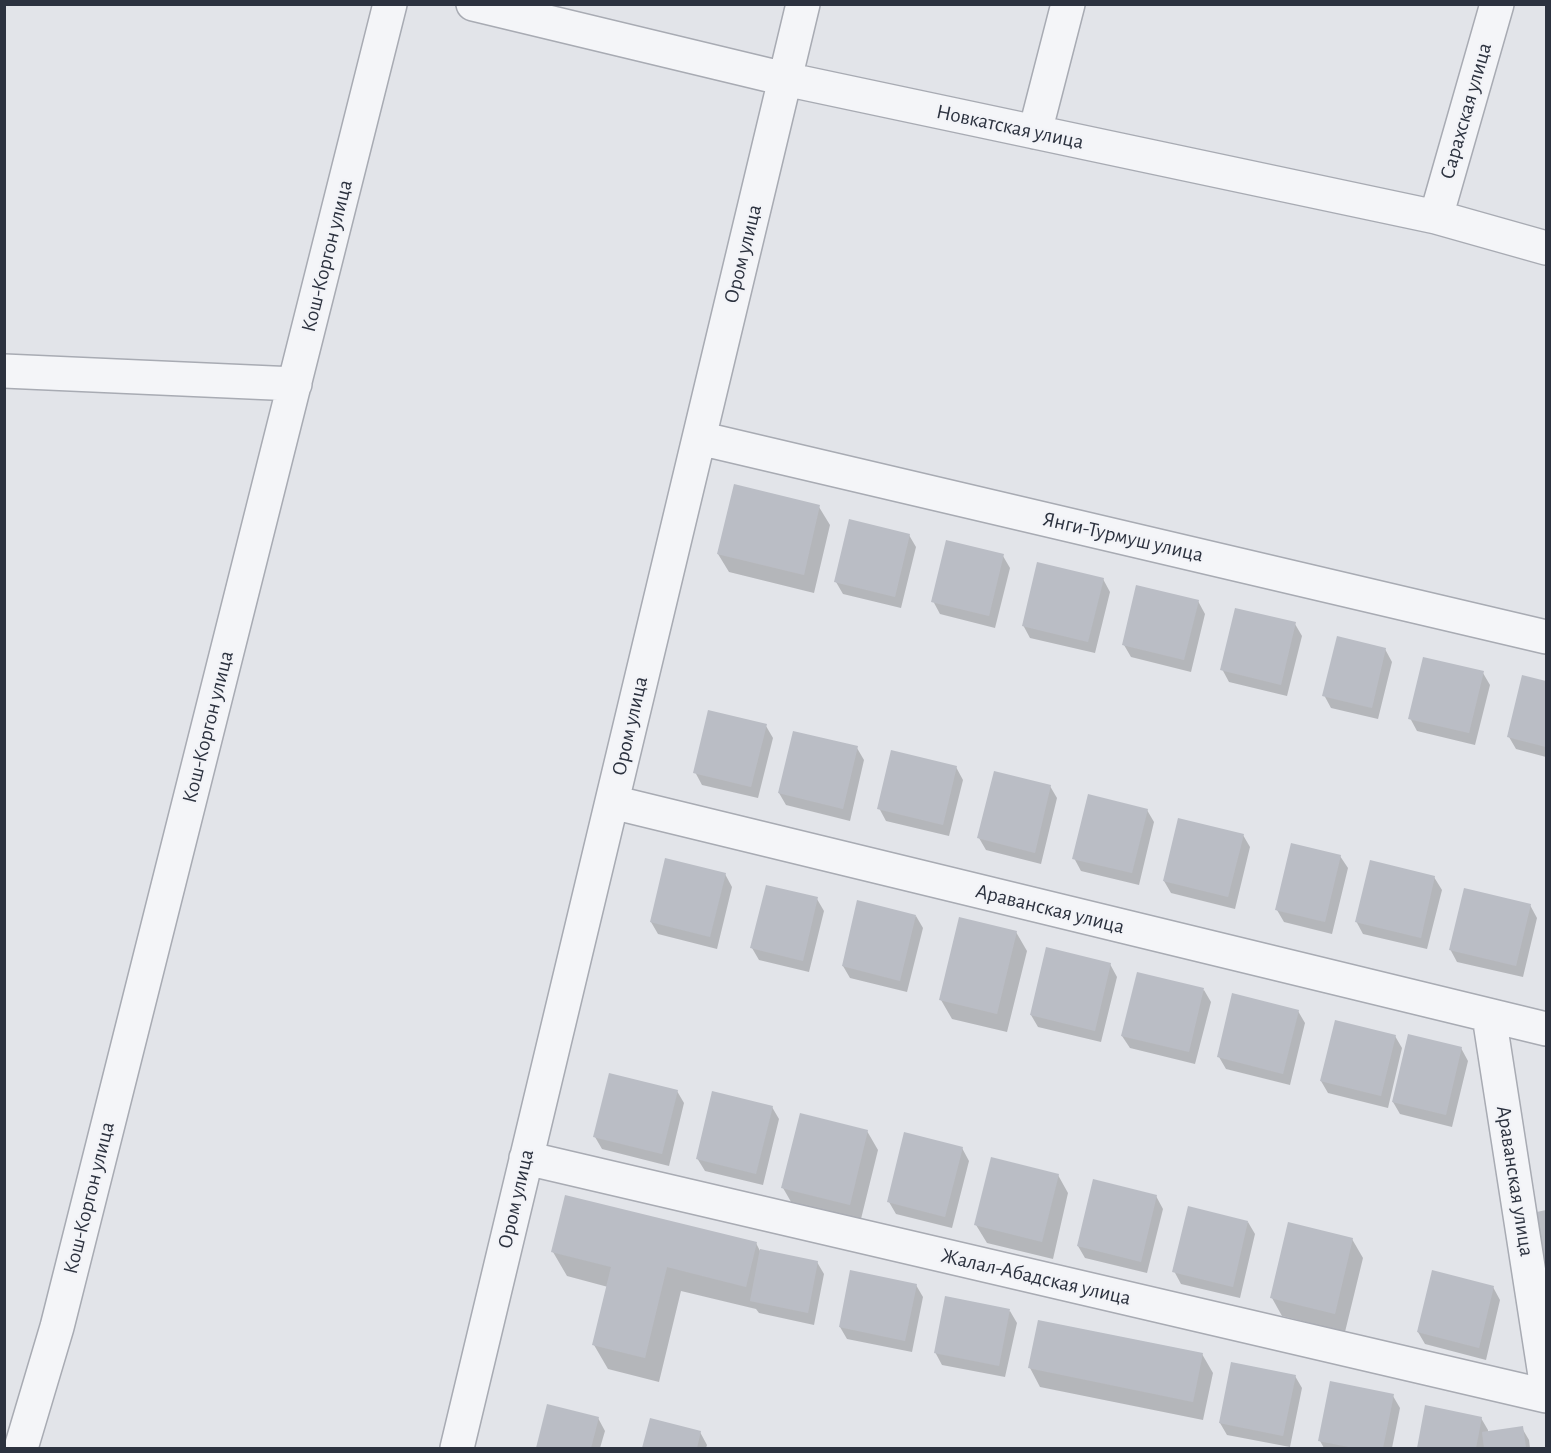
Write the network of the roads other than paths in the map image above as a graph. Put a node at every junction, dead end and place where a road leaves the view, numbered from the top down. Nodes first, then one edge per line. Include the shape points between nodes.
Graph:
1 (390, 4) edge
2 (473, 4) edge
3 (803, 4) edge
4 (1068, 4) edge
5 (1497, 4) edge
6 (785, 79) junction
7 (1035, 132) junction
8 (1436, 217) junction
9 (1546, 248) edge
10 (4, 371) edge
11 (295, 384) junction
12 (699, 438) junction
13 (1546, 637) edge
14 (612, 802) junction
15 (1489, 1016) junction
16 (1546, 1029) edge
17 (526, 1158) junction
18 (1546, 1382) edge
19 (1546, 1396) edge
20 (21, 1449) edge
21 (457, 1449) edge

1 - 11 street, Кош-Коргон улица
2 - 6 street, Новкатская улица
3 - 6 street, Ором улица
4 - 7 street
5 - 8 street, Сарахская улица
6 - 7 street, Новкатская улица
6 - 12 street, Ором улица
7 - 8 street, Новкатская улица
8 - 9 street, Новкатская улица
10 - 11 street
11 - 20 street, Кош-Коргон улица via 57,1327
12 - 13 street, Янги-Турмуш улица
12 - 14 street, Ором улица
14 - 15 street, Араванская улица
14 - 17 street, Ором улица
15 - 16 street, Араванская улица
15 - 18 street, Араванская улица
17 - 19 street, Жалал-Абадская улица
17 - 21 street, Ором улица

